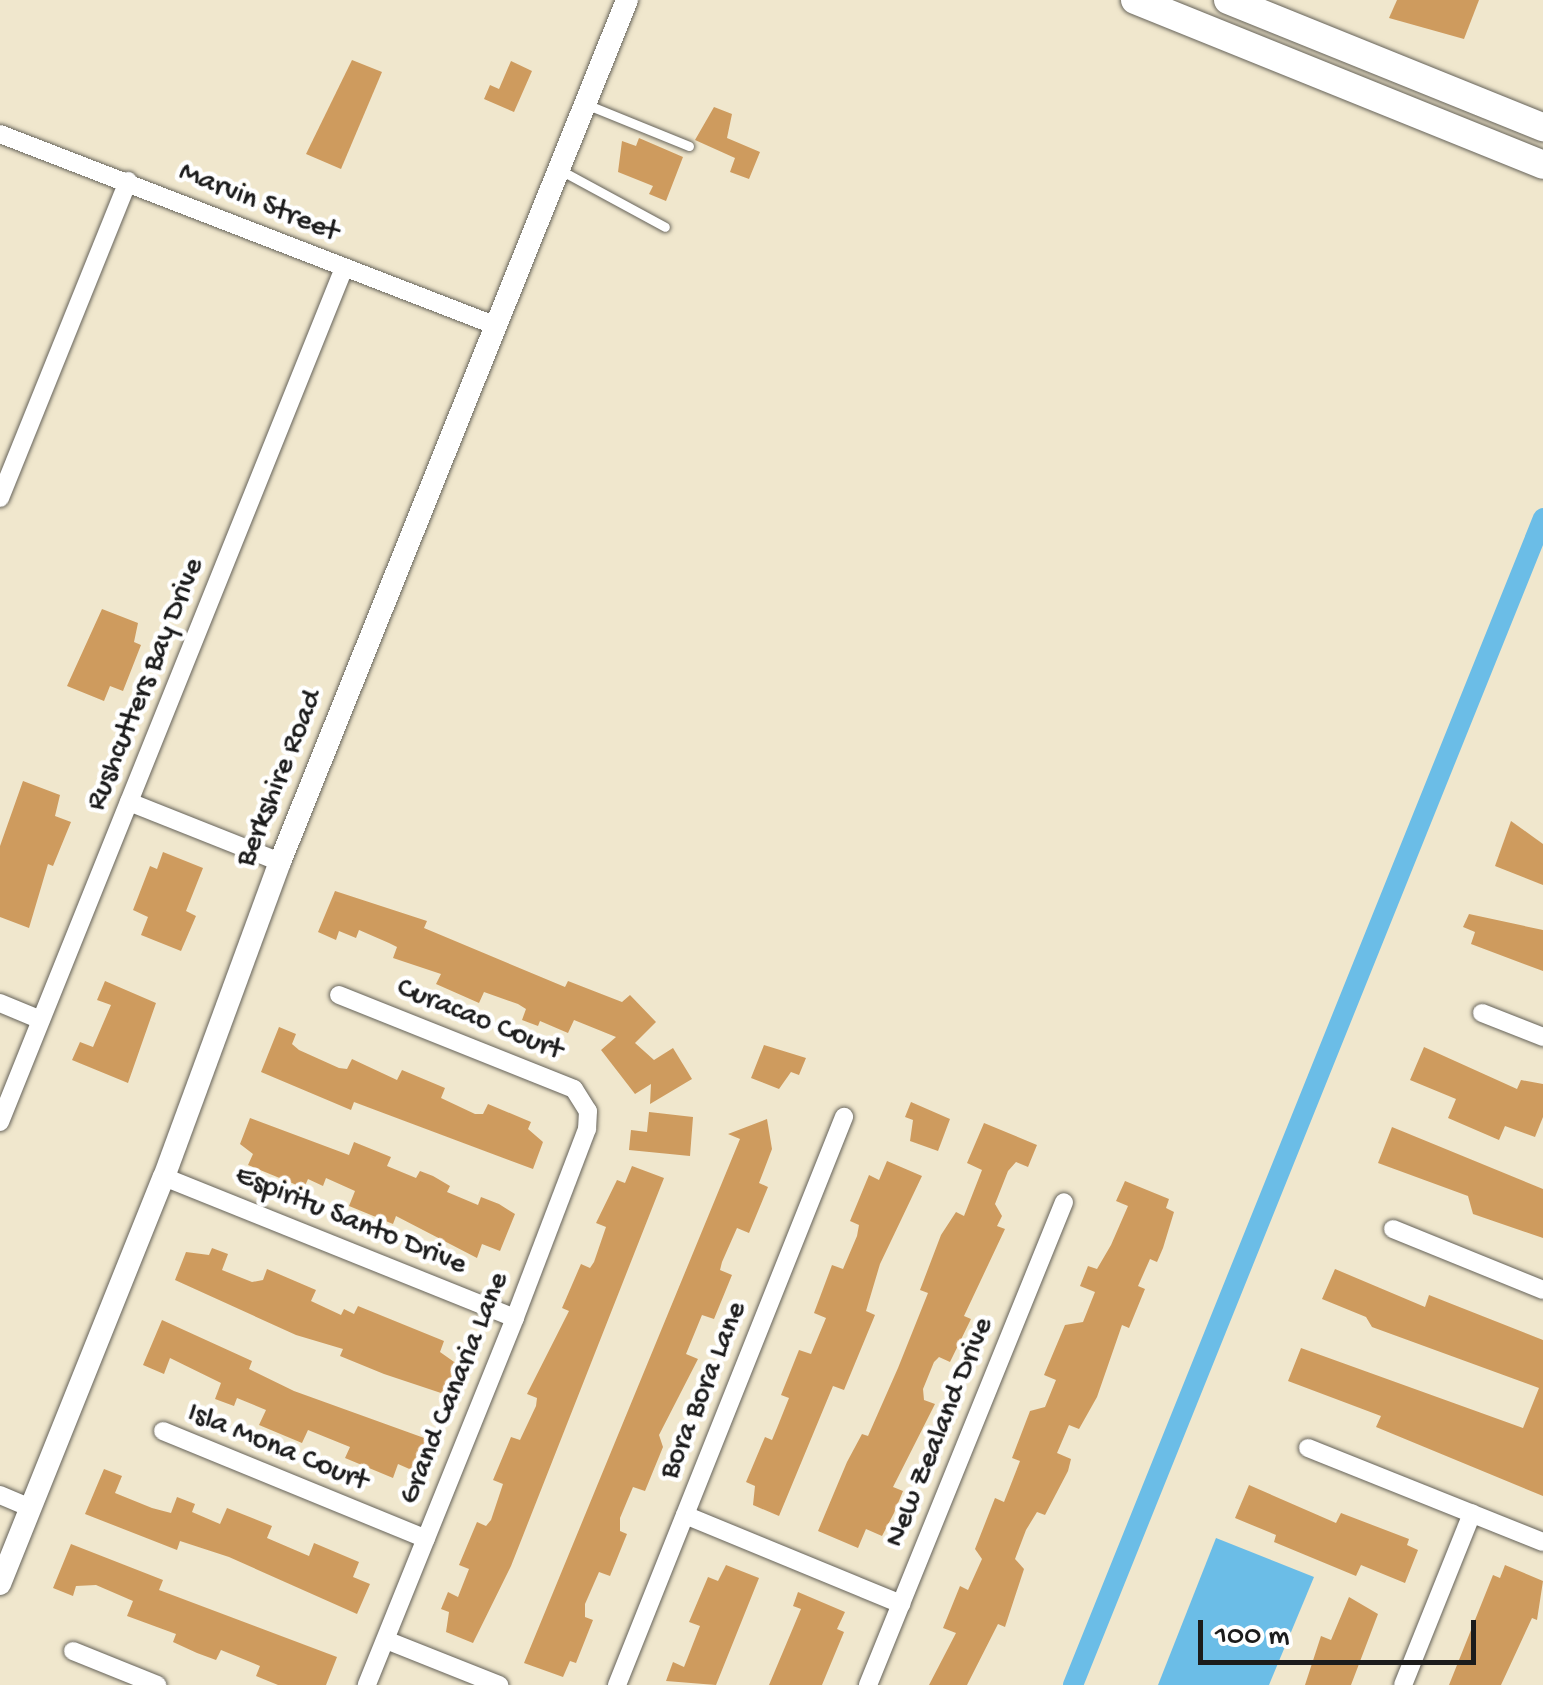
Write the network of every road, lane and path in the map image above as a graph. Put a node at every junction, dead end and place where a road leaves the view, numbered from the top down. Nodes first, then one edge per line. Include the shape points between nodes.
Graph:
1 (627, 0) edge
2 (1136, 0) edge
3 (1228, 0) edge
4 (1266, 7) edge
5 (581, 102) junction
6 (1543, 127) edge
7 (0, 134) edge
8 (690, 146) dead end
9 (1543, 165) edge
10 (555, 168) junction
11 (128, 181) junction
12 (665, 227) dead end
13 (344, 268) junction
14 (494, 325) junction
15 (0, 498) edge
16 (129, 802) junction
17 (280, 862) junction
18 (339, 995) dead end
19 (0, 1003) edge
20 (1482, 1013) dead end
21 (41, 1020) junction
22 (1543, 1036) edge
23 (588, 1111) joint
24 (844, 1116) dead end
25 (0, 1122) edge
26 (164, 1177) junction
27 (1064, 1202) dead end
28 (1393, 1229) dead end
29 (1543, 1290) edge
30 (515, 1318) junction
31 (163, 1432) dead end
32 (1308, 1448) dead end
33 (0, 1495) edge
34 (31, 1508) junction
35 (1472, 1513) junction
36 (685, 1515) junction
37 (426, 1540) junction
38 (1543, 1542) edge
39 (0, 1584) edge
40 (901, 1604) junction
41 (386, 1640) junction
42 (73, 1651) dead end
43 (158, 1685) edge
44 (367, 1685) edge
45 (499, 1685) edge
46 (617, 1685) edge
47 (868, 1685) edge
48 (1403, 1685) edge

1 - 5 street, Berkshire Road
2 - 9 main road
3 - 4 main road
4 - 6 main road
5 - 8 lane
5 - 10 street, Berkshire Road
7 - 11 street, Marvin Street
10 - 12 lane
10 - 14 street, Berkshire Road
11 - 13 street, Marvin Street
11 - 15 street
13 - 14 street, Marvin Street
13 - 16 street, Rushcutters Bay Drive
14 - 17 street, Berkshire Road
16 - 17 street
16 - 21 street, Rushcutters Bay Drive
17 - 26 street, Berkshire Road
18 - 23 street, Curacao Court via 574,1088
19 - 21 street
20 - 22 street
21 - 25 street, Rushcutters Bay Drive
23 - 30 street, Grand Canaria Lane via 587,1129
24 - 36 street, Bora Bora Lane
26 - 30 street, Espiritu Santo Drive
26 - 34 street, Berkshire Road
27 - 40 street, New Zealand Drive
28 - 29 street
30 - 37 street, Grand Canaria Lane
31 - 37 street, Isla Mona Court
32 - 35 street
33 - 34 street
34 - 39 street, Berkshire Road
35 - 38 street
35 - 48 street
36 - 40 street
36 - 46 street, Bora Bora Lane
37 - 41 street, Grand Canaria Lane
40 - 47 street, New Zealand Drive
41 - 44 street, Grand Canaria Lane
41 - 45 street
42 - 43 street

